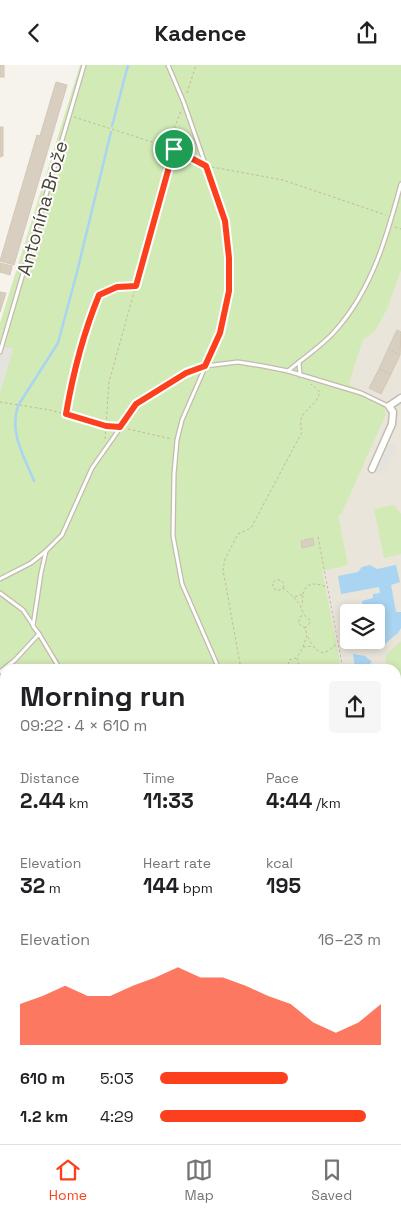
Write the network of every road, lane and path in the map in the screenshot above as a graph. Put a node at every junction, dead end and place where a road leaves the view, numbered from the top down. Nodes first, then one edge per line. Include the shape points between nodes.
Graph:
1 (84, 65) edge
2 (168, 65) edge
3 (196, 65) edge
4 (184, 103) junction
5 (69, 115) junction
6 (174, 149) junction
7 (206, 166) junction
8 (401, 184) edge
9 (392, 217) junction
10 (390, 225) junction
11 (401, 229) edge
12 (136, 286) junction
13 (0, 352) edge
14 (299, 362) junction
15 (205, 366) junction
16 (288, 371) junction
17 (299, 375) junction
18 (401, 399) edge
19 (0, 402) edge
20 (389, 406) junction
21 (66, 414) junction
22 (106, 426) junction
23 (120, 427) junction
24 (176, 440) junction
25 (104, 450) junction
26 (372, 469) dead end
27 (318, 537) dead end
28 (46, 551) junction
29 (0, 579) edge
30 (328, 587) junction
31 (282, 589) junction
32 (0, 593) edge
33 (303, 594) junction
34 (294, 597) junction
35 (301, 607) junction
36 (304, 615) junction
37 (33, 626) junction
38 (305, 627) junction
39 (39, 634) junction
40 (307, 635) junction
41 (338, 643) junction
42 (312, 646) junction
43 (303, 647) junction
44 (297, 658) junction
45 (10, 664) edge
46 (57, 664) edge
47 (217, 664) edge
48 (240, 664) edge
49 (288, 664) edge
50 (299, 664) edge
51 (342, 664) edge

1 - 5 lane, Antonína Brože
2 - 4 lane
3 - 4 path
4 - 6 path via 174,129
4 - 7 lane
5 - 6 path
5 - 13 lane, Antonína Brože
6 - 7 path
6 - 12 path
7 - 9 path via 282,180
7 - 15 lane via 225,221 229,291 220,333
8 - 9 lane
9 - 10 lane
10 - 11 path
10 - 14 lane via 358,301 335,332
12 - 21 path via 117,287 99,295 78,355
12 - 22 path via 109,381
14 - 16 lane
14 - 17 lane
15 - 16 lane via 238,362
15 - 23 lane via 186,373 136,404
15 - 24 lane
16 - 17 lane
17 - 20 lane via 360,393
17 - 48 path via 320,392 318,399 301,416 302,432 251,528 238,534 225,559 223,570
18 - 20 street
19 - 21 path
20 - 26 street via 393,412 392,425
21 - 22 path
22 - 23 path
22 - 25 path
23 - 24 path
23 - 25 lane
24 - 47 lane via 173,536 182,584
25 - 28 lane via 92,468 62,535
27 - 30 path
28 - 29 lane
28 - 37 lane
30 - 33 path via 314,583 307,586
30 - 41 path
31 - 31 path via 275,590 272,586 274,581 281,580
31 - 34 path
32 - 37 lane via 23,610
33 - 34 path
33 - 35 path
34 - 35 path
35 - 36 path
36 - 38 path via 310,620
36 - 38 path via 298,623
37 - 39 lane
38 - 40 path
39 - 45 lane
39 - 46 lane
40 - 42 path
40 - 43 path
41 - 42 path via 324,653
41 - 51 path
42 - 43 path
43 - 44 path
44 - 49 path via 289,660
44 - 50 path

